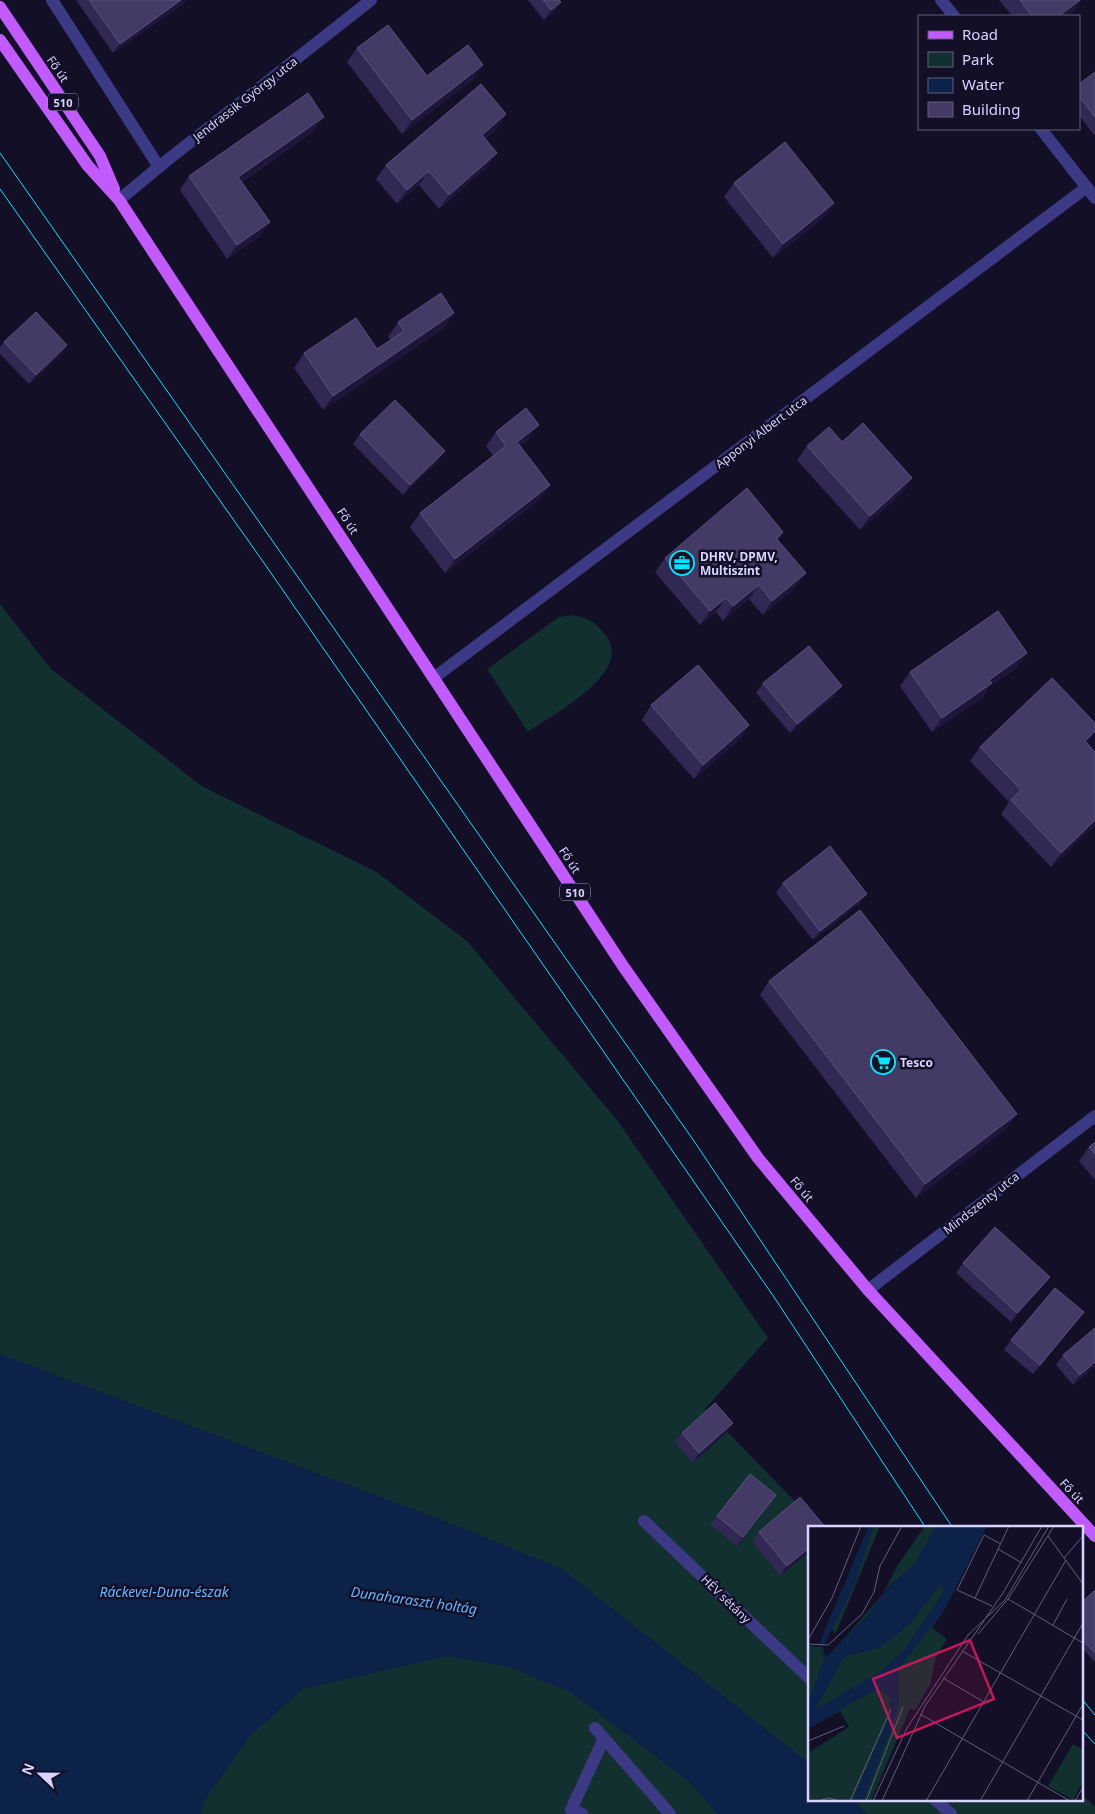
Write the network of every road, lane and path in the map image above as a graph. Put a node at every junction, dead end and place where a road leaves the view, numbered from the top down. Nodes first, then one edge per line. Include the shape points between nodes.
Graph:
1 (52, 0) edge
2 (371, 0) edge
3 (941, 0) edge
4 (0, 7) edge
5 (953, 15) edge
6 (0, 40) edge
7 (1042, 130) edge
8 (159, 167) junction
9 (1087, 187) junction
10 (1095, 198) edge
11 (119, 200) junction
12 (435, 677) junction
13 (1095, 1116) edge
14 (868, 1290) junction
15 (644, 1521) dead end
16 (1095, 1536) edge
17 (808, 1677) edge
18 (595, 1728) dead end
19 (604, 1738) junction
20 (938, 1802) edge
21 (582, 1814) edge
22 (670, 1814) edge
23 (951, 1814) edge

1 - 8 street
2 - 8 street, Jendrassik György utca
3 - 5 street
4 - 11 main road, Fő út / 510 via 100,156
6 - 11 main road, Fő út / 510 via 88,166
7 - 9 street
8 - 11 street, Jendrassik György utca
9 - 10 street
9 - 12 street, Apponyi Albert utca
11 - 12 main road, Fő út / 510
12 - 14 main road, Fő út / 510 via 623,966 758,1158
13 - 14 street, Mindszenty utca
14 - 16 main road, Fő út / 510
15 - 17 street, HÉV sétány
18 - 19 street
19 - 21 street via 571,1810
19 - 22 street
20 - 23 street

